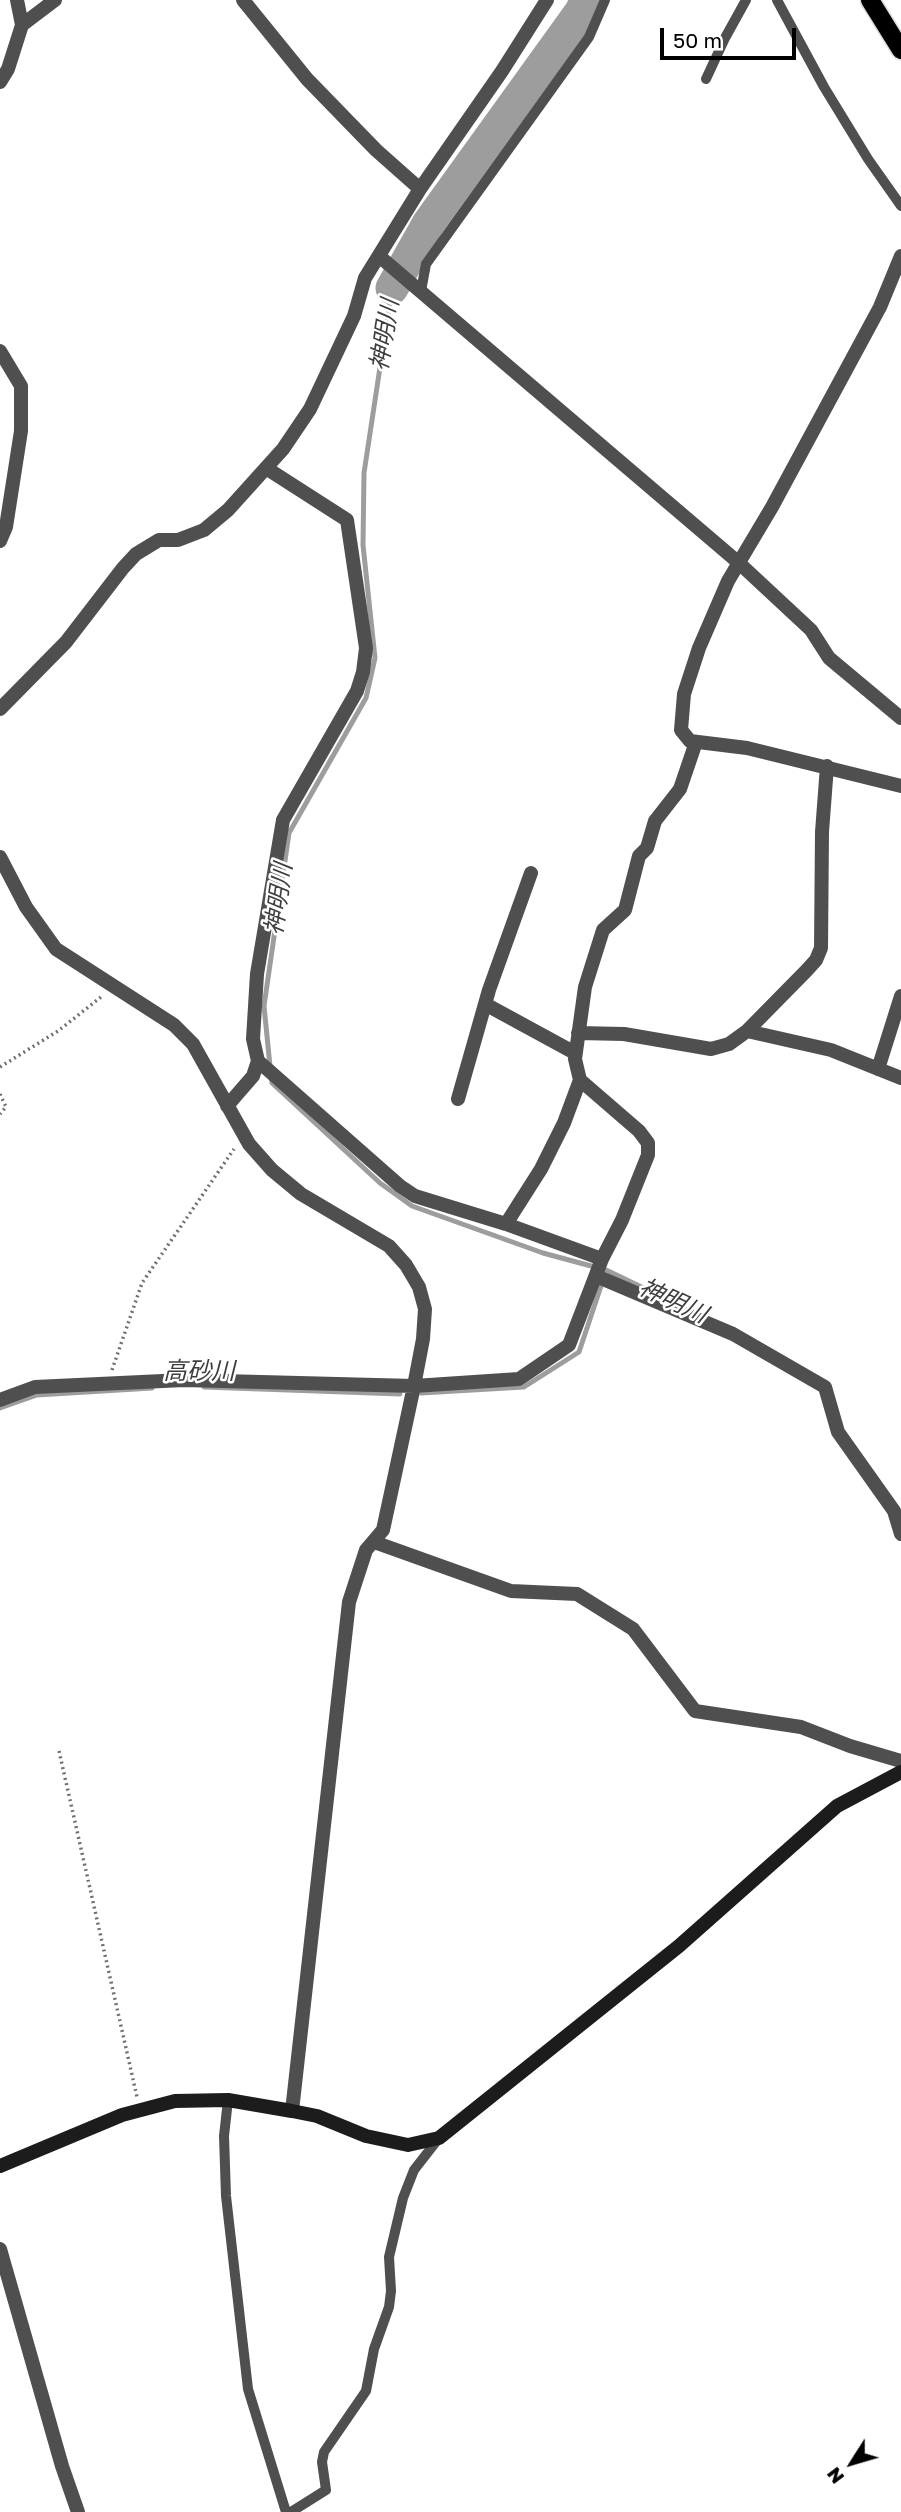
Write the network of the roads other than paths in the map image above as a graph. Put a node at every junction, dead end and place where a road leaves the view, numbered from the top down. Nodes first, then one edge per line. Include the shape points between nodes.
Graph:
1 (17, 0) edge
2 (55, 0) edge
3 (243, 0) edge
4 (547, 0) edge
5 (605, 0) edge
6 (746, 0) edge
7 (777, 0) edge
8 (870, 0) edge
9 (22, 25) junction
10 (893, 26) edge
11 (901, 50) edge
12 (706, 79) dead end
13 (0, 82) edge
14 (420, 189) junction
15 (901, 206) edge
16 (379, 256) junction
17 (901, 256) edge
18 (420, 290) junction
19 (0, 351) edge
20 (266, 468) junction
21 (0, 541) edge
22 (738, 563) junction
23 (0, 709) edge
24 (901, 718) edge
25 (696, 742) junction
26 (827, 766) junction
27 (901, 786) edge
28 (0, 857) edge
29 (531, 873) dead end
30 (901, 996) edge
31 (485, 1004) junction
32 (747, 1031) junction
33 (578, 1033) junction
34 (575, 1053) junction
35 (258, 1061) junction
36 (878, 1069) junction
37 (901, 1078) edge
38 (580, 1080) junction
39 (458, 1099) dead end
40 (227, 1106) junction
41 (506, 1224) junction
42 (603, 1259) junction
43 (596, 1276) junction
44 (414, 1386) junction
45 (0, 1400) edge
46 (901, 1534) edge
47 (374, 1542) junction
48 (901, 1761) edge
49 (901, 1773) edge
50 (228, 2100) junction
51 (292, 2111) junction
52 (439, 2138) junction
53 (0, 2166) edge
54 (0, 2249) edge
55 (78, 2512) edge
56 (288, 2512) edge

1 - 9 street
2 - 9 street
3 - 14 street via 307,79
4 - 14 street
5 - 18 lane via 589,37 426,264
6 - 12 lane
7 - 15 lane via 824,87
8 - 10 main road
9 - 13 street
10 - 11 main road
14 - 16 street
16 - 18 street
16 - 20 street via 365,278 354,316 310,409
17 - 22 street via 880,307
18 - 22 street
19 - 21 street via 21,386 21,431
20 - 23 street via 204,530 178,540 159,540 136,554 66,642
20 - 35 street via 347,520 366,648 357,691 283,820 257,974 253,1039
22 - 24 street via 811,629 829,658
22 - 25 street via 684,694 681,730
25 - 26 street
25 - 33 street via 680,789 655,821 647,848 639,856 625,910 603,930 585,987
26 - 27 street
26 - 32 street via 821,948 816,960
28 - 40 street via 26,907 56,948 174,1025 193,1044
29 - 31 street
30 - 36 street
31 - 34 street
31 - 39 street
32 - 33 street via 729,1044 711,1049 624,1034
32 - 36 street via 831,1050
33 - 34 street
34 - 38 street
35 - 40 street via 253,1076
35 - 41 street via 415,1196
36 - 37 street
38 - 41 street via 541,1169
38 - 42 street via 648,1143 638,1181
40 - 44 street via 243,1136 272,1170 301,1194 389,1246 406,1265 425,1310
41 - 42 street
42 - 43 street
43 - 44 street via 569,1345 519,1379
43 - 46 street via 733,1334 825,1387 838,1432 894,1511
44 - 45 street via 184,1380 35,1387
44 - 47 street via 383,1530
47 - 48 street via 511,1591 577,1594 632,1629 695,1711 801,1727
47 - 51 street via 366,1550 349,1602
49 - 52 street via 837,1806 679,1946
50 - 51 street
50 - 53 street via 175,2101 140,2109
50 - 56 lane via 226,2196 248,2389
51 - 52 street via 408,2145
52 - 56 lane via 414,2170 402,2199 389,2258 389,2307 366,2391 324,2452 326,2490
54 - 55 street

